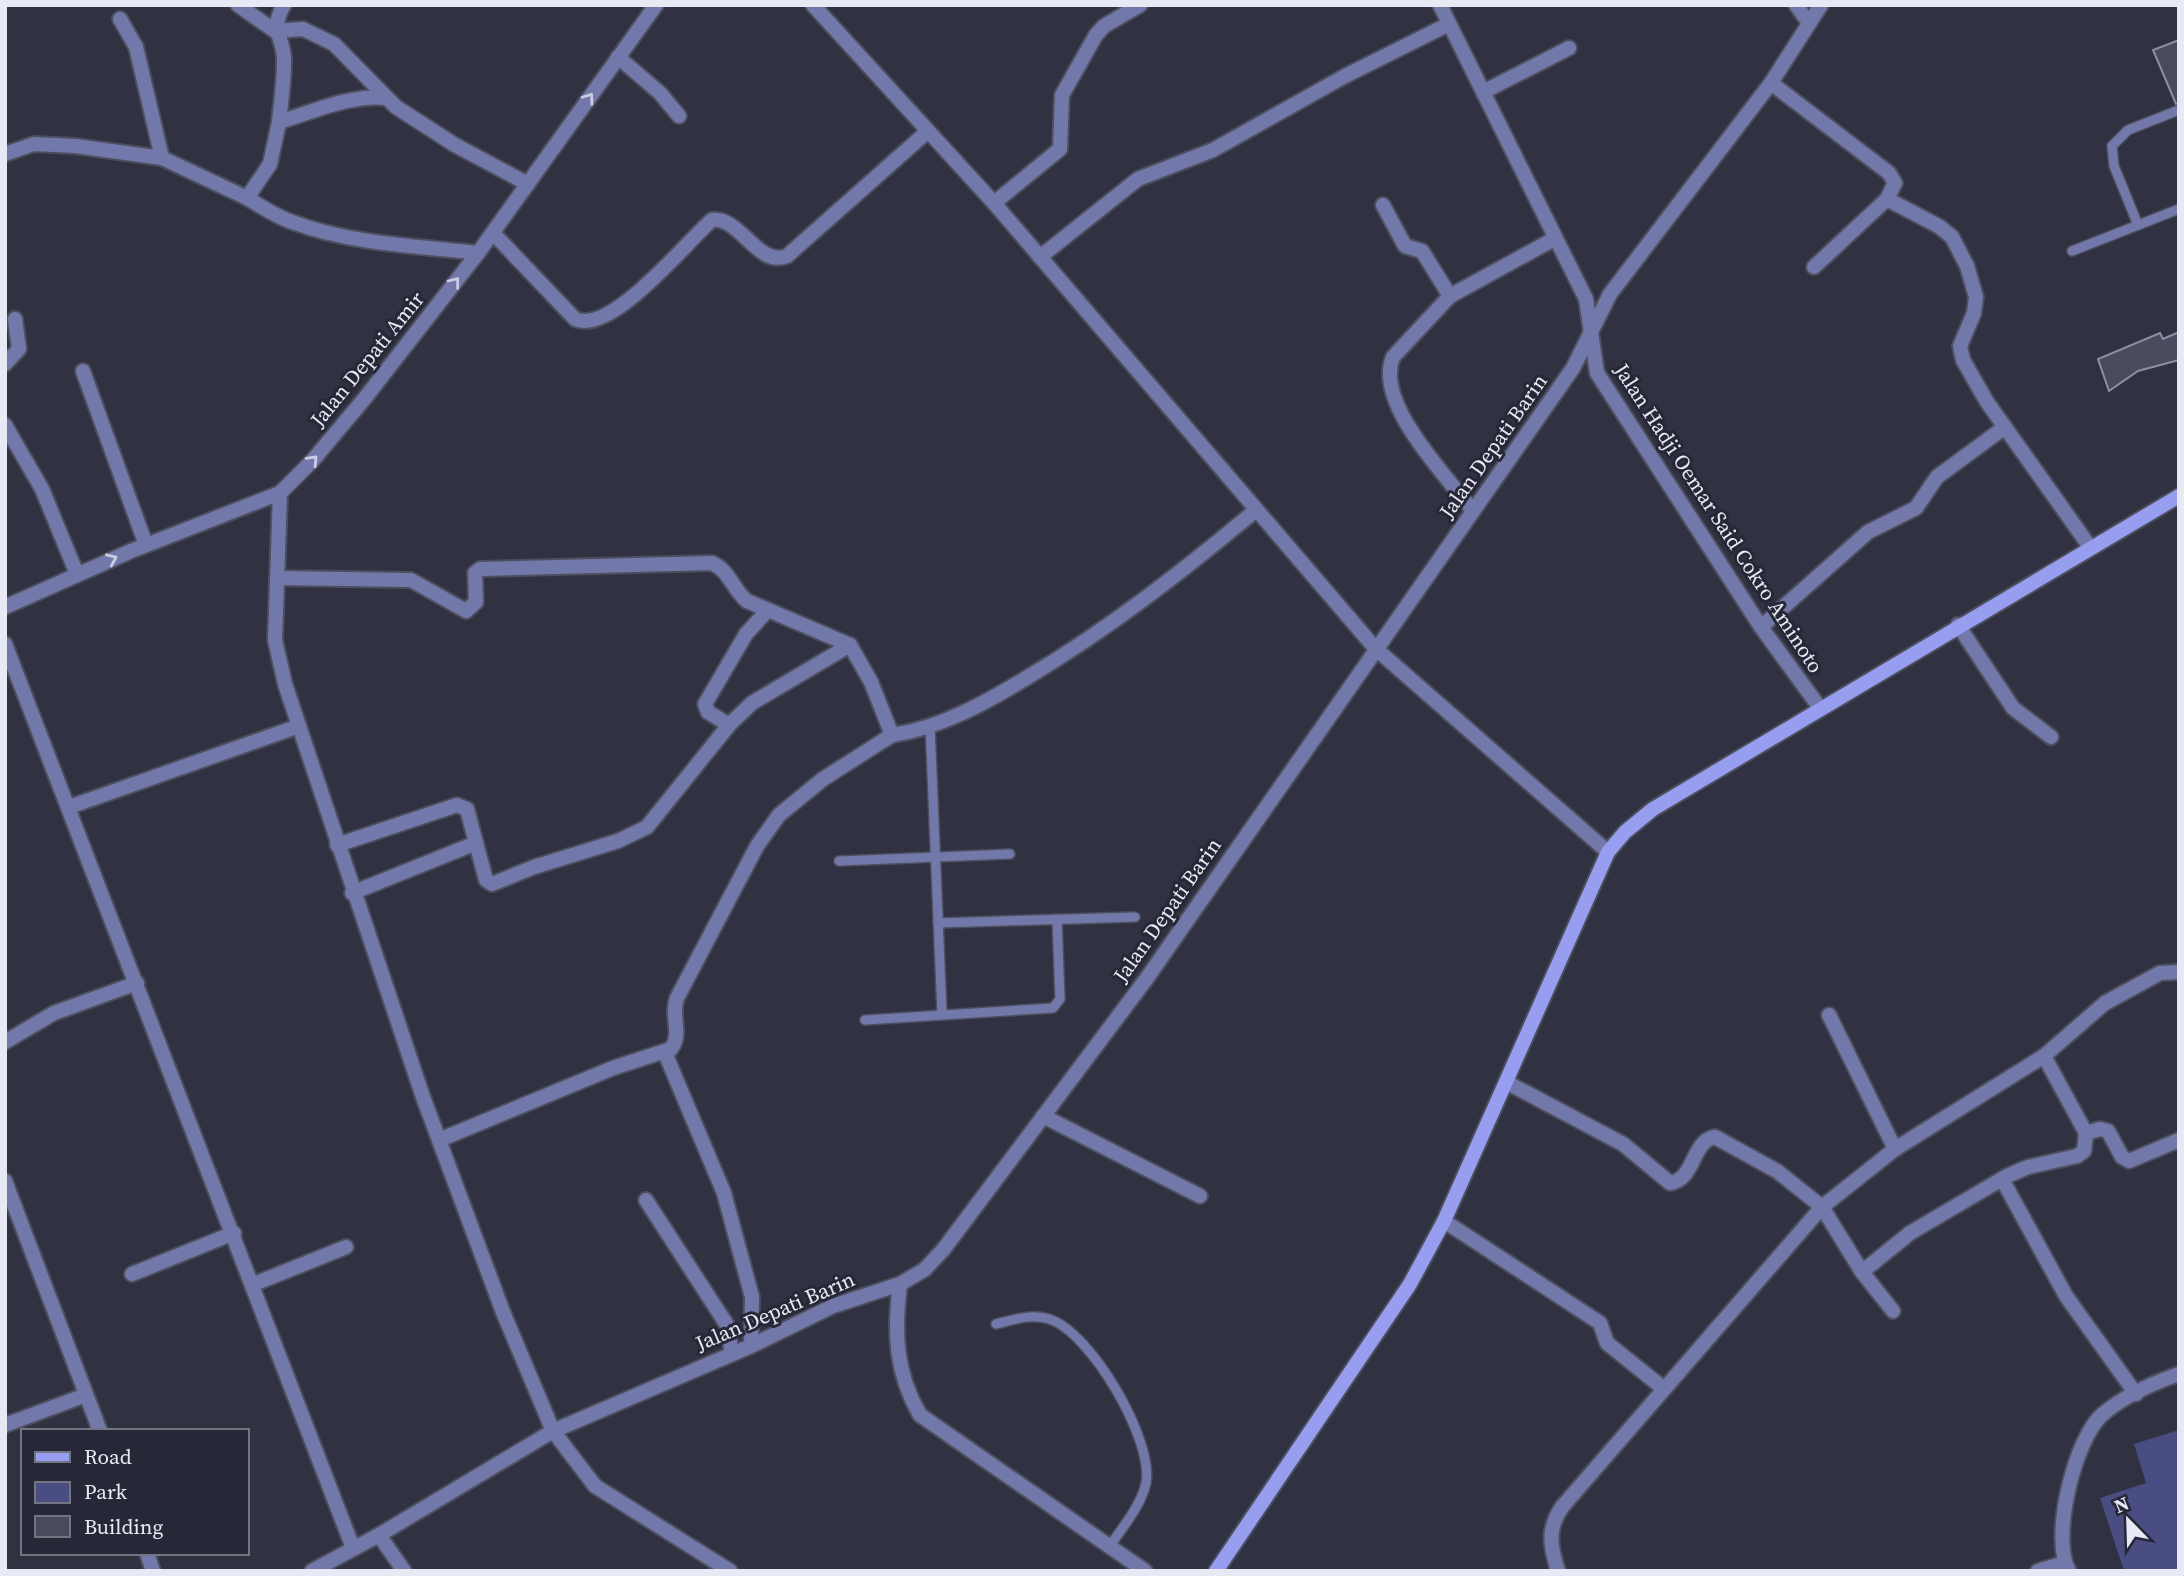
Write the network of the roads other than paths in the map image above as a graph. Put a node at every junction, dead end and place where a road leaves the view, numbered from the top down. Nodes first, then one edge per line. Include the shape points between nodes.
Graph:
1 (238, 5) edge
2 (284, 5) edge
3 (656, 5) edge
4 (813, 5) edge
5 (1140, 5) edge
6 (1440, 5) edge
7 (1796, 5) edge
8 (1821, 5) edge
9 (120, 19) dead end
10 (1809, 23) junction
11 (1449, 24) junction
12 (275, 31) junction
13 (1569, 48) dead end
14 (618, 57) junction
15 (1771, 83) junction
16 (1483, 92) junction
17 (386, 98) junction
18 (2179, 110) edge
19 (679, 116) dead end
20 (279, 122) junction
21 (928, 131) junction
22 (5, 154) edge
23 (162, 158) junction
24 (528, 184) junction
25 (247, 198) junction
26 (1887, 199) junction
27 (994, 203) junction
28 (1382, 205) dead end
29 (2179, 209) edge
30 (2138, 225) junction
31 (493, 233) junction
32 (1554, 239) junction
33 (2072, 251) dead end
34 (478, 253) junction
35 (1040, 257) junction
36 (1814, 267) dead end
37 (1450, 296) junction
38 (15, 319) dead end
39 (1591, 331) junction
40 (5, 364) edge
41 (83, 371) dead end
42 (5, 425) edge
43 (2005, 427) junction
44 (280, 493) junction
45 (2179, 496) edge
46 (1256, 510) junction
47 (1473, 511) junction
48 (146, 545) junction
49 (2090, 547) junction
50 (77, 574) junction
51 (277, 578) junction
52 (5, 607) edge
53 (767, 611) junction
54 (1958, 625) junction
55 (1761, 627) junction
56 (5, 644) edge
57 (850, 645) junction
58 (1375, 648) junction
59 (1821, 708) junction
60 (729, 725) junction
61 (930, 725) junction
62 (299, 726) junction
63 (892, 735) junction
64 (2051, 737) dead end
65 (69, 807) junction
66 (476, 843) junction
67 (337, 845) junction
68 (1608, 852) junction
69 (1010, 853) dead end
70 (935, 855) junction
71 (839, 862) dead end
72 (352, 893) junction
73 (1135, 917) dead end
74 (1057, 919) junction
75 (938, 923) junction
76 (2179, 972) edge
77 (137, 984) junction
78 (942, 1014) junction
79 (1829, 1015) dead end
80 (865, 1020) dead end
81 (5, 1042) edge
82 (665, 1053) junction
83 (2044, 1056) junction
84 (1506, 1082) junction
85 (1042, 1116) junction
86 (2086, 1133) junction
87 (439, 1140) junction
88 (2179, 1140) edge
89 (1895, 1149) junction
90 (2002, 1179) junction
91 (5, 1181) edge
92 (1200, 1196) dead end
93 (646, 1200) dead end
94 (1822, 1207) junction
95 (1444, 1221) junction
96 (234, 1233) junction
97 (346, 1247) dead end
98 (1862, 1272) junction
99 (132, 1274) dead end
100 (254, 1284) junction
101 (900, 1284) junction
102 (1893, 1311) dead end
103 (996, 1324) dead end
104 (727, 1325) junction
105 (751, 1340) junction
106 (732, 1354) junction
107 (2179, 1374) edge
108 (1663, 1388) junction
109 (2136, 1394) junction
110 (86, 1395) junction
111 (5, 1424) edge
112 (99, 1429) edge
113 (553, 1431) junction
114 (379, 1535) junction
115 (1109, 1547) junction
116 (354, 1548) junction
117 (2066, 1567) edge
118 (312, 1571) edge
119 (404, 1571) edge
120 (730, 1571) edge
121 (1145, 1571) edge
122 (1216, 1571) edge
123 (1559, 1571) edge
124 (2038, 1571) edge

1 - 12 street
2 - 12 street
3 - 14 street, Jalan Depati Amir
4 - 21 street
5 - 27 street via 1104,26 1085,53 1062,95 1061,142 1056,153
6 - 11 street, Jalan Hadji Oemar Said Cokro Aminoto
7 - 10 street
8 - 10 street, Jalan Depati Barin
9 - 23 street via 136,47
10 - 15 street, Jalan Depati Barin
11 - 16 street, Jalan Hadji Oemar Said Cokro Aminoto
11 - 35 street via 1213,150 1138,179
12 - 17 street via 303,29 334,44
12 - 20 street via 284,62
13 - 16 street
14 - 19 street
24 -> 14 street, Jalan Depati Amir
15 - 26 street via 1889,173 1895,187
15 - 39 street, Jalan Depati Barin via 1610,294
16 - 32 street, Jalan Hadji Oemar Said Cokro Aminoto
17 - 20 street via 373,97
17 - 24 street via 455,145
18 - 30 lane via 2127,130 2112,146 2114,166
20 - 25 street via 270,164
21 - 27 street
21 - 31 street via 787,256 769,256 726,221 712,220 623,305 591,321 575,319
22 - 23 street via 34,144
23 - 25 street
24 - 31 street, Jalan Depati Amir
25 - 34 street via 293,223 364,239
26 - 36 street
26 - 43 street via 1946,231 1963,257 1976,297 1961,355
27 - 35 street
28 - 37 street via 1405,246 1422,251
29 - 30 lane
30 - 33 lane
31 - 34 street, Jalan Depati Amir
32 - 37 street
32 - 39 street, Jalan Hadji Oemar Said Cokro Aminoto via 1586,299
44 -> 34 street, Jalan Depati Amir via 365,398
35 - 46 street
37 - 47 street via 1393,357 1389,385 1399,412
38 - 40 street via 19,349
39 - 47 street, Jalan Depati Barin via 1573,369
39 - 55 street, Jalan Hadji Oemar Said Cokro Aminoto via 1594,363 1602,382
41 - 48 street
42 - 50 street via 42,489
43 - 49 street
43 - 55 street via 1937,477 1921,504 1868,532
44 - 48 street, Jalan Depati Amir
44 - 51 street
45 - 49 main road
46 - 58 street
46 - 61 street via 1171,580 1076,648 989,700
47 - 58 street, Jalan Depati Barin
50 -> 48 street, Jalan Depati Amir
49 - 54 main road
50 - 52 street, Jalan Depati Amir
51 - 53 street via 411,580 467,611 475,605 475,573 480,569 712,564 733,580 744,599
51 - 62 street via 275,640
53 - 57 street
53 - 60 street via 746,634 705,704 708,712
54 - 59 main road
54 - 64 street via 2013,708
55 - 59 street, Jalan Hadji Oemar Said Cokro Aminoto
56 - 65 street
57 - 60 street via 752,703
57 - 63 street
58 - 68 street
58 - 85 street, Jalan Depati Barin via 1147,978
59 - 68 main road via 1653,809
60 - 66 street via 659,815 634,835 492,884 486,880
61 - 63 street
61 - 70 lane
62 - 65 street
62 - 67 street
63 - 82 street via 787,807 757,846 677,998 676,1039
65 - 77 street
66 - 67 street via 467,809 457,805
66 - 72 street
67 - 72 street
68 - 84 main road
69 - 70 lane
70 - 71 lane
70 - 75 lane
72 - 87 street
73 - 74 lane
74 - 75 lane
74 - 78 lane via 1056,1007
75 - 78 lane
76 - 83 street via 2160,973 2105,1003
77 - 81 street via 54,1013
77 - 96 street
78 - 80 lane
79 - 89 street
82 - 87 street via 613,1068
82 - 105 street via 724,1193 752,1297
83 - 86 street
83 - 89 street
84 - 94 street via 1623,1144 1666,1181 1682,1178 1702,1145 1715,1137 1777,1171
84 - 95 main road
85 - 92 street
85 - 101 street, Jalan Depati Barin via 943,1250 924,1270
86 - 88 street via 2108,1131 2129,1161
86 - 90 street via 2084,1151 2077,1156 2028,1167
87 - 113 street
89 - 94 street
90 - 98 street via 1909,1233
90 - 109 street via 2066,1296
91 - 110 street
93 - 104 street
94 - 98 street
94 - 108 street
95 - 108 street via 1600,1323 1606,1343
95 - 122 main road via 1410,1284
96 - 99 street
96 - 100 street
97 - 100 street
98 - 102 street
100 - 116 street
101 - 105 street, Jalan Depati Barin
101 - 115 street via 894,1328 903,1376 920,1415
103 - 115 lane via 1026,1317 1052,1319 1085,1347 1124,1402 1147,1475 1141,1497
104 - 105 street
104 - 106 street
105 - 106 street, Jalan Depati Barin
106 - 113 street, Jalan Depati Barin
107 - 109 street
108 - 123 street via 1557,1514 1549,1543
109 - 117 street via 2102,1415 2088,1432 2064,1514
110 - 111 street
110 - 112 street
113 - 114 street, Jalan Depati Barin
113 - 120 street via 595,1486
114 - 116 street, Jalan Depati Barin
114 - 119 street
115 - 121 street
116 - 118 street, Jalan Depati Barin
117 - 124 street

